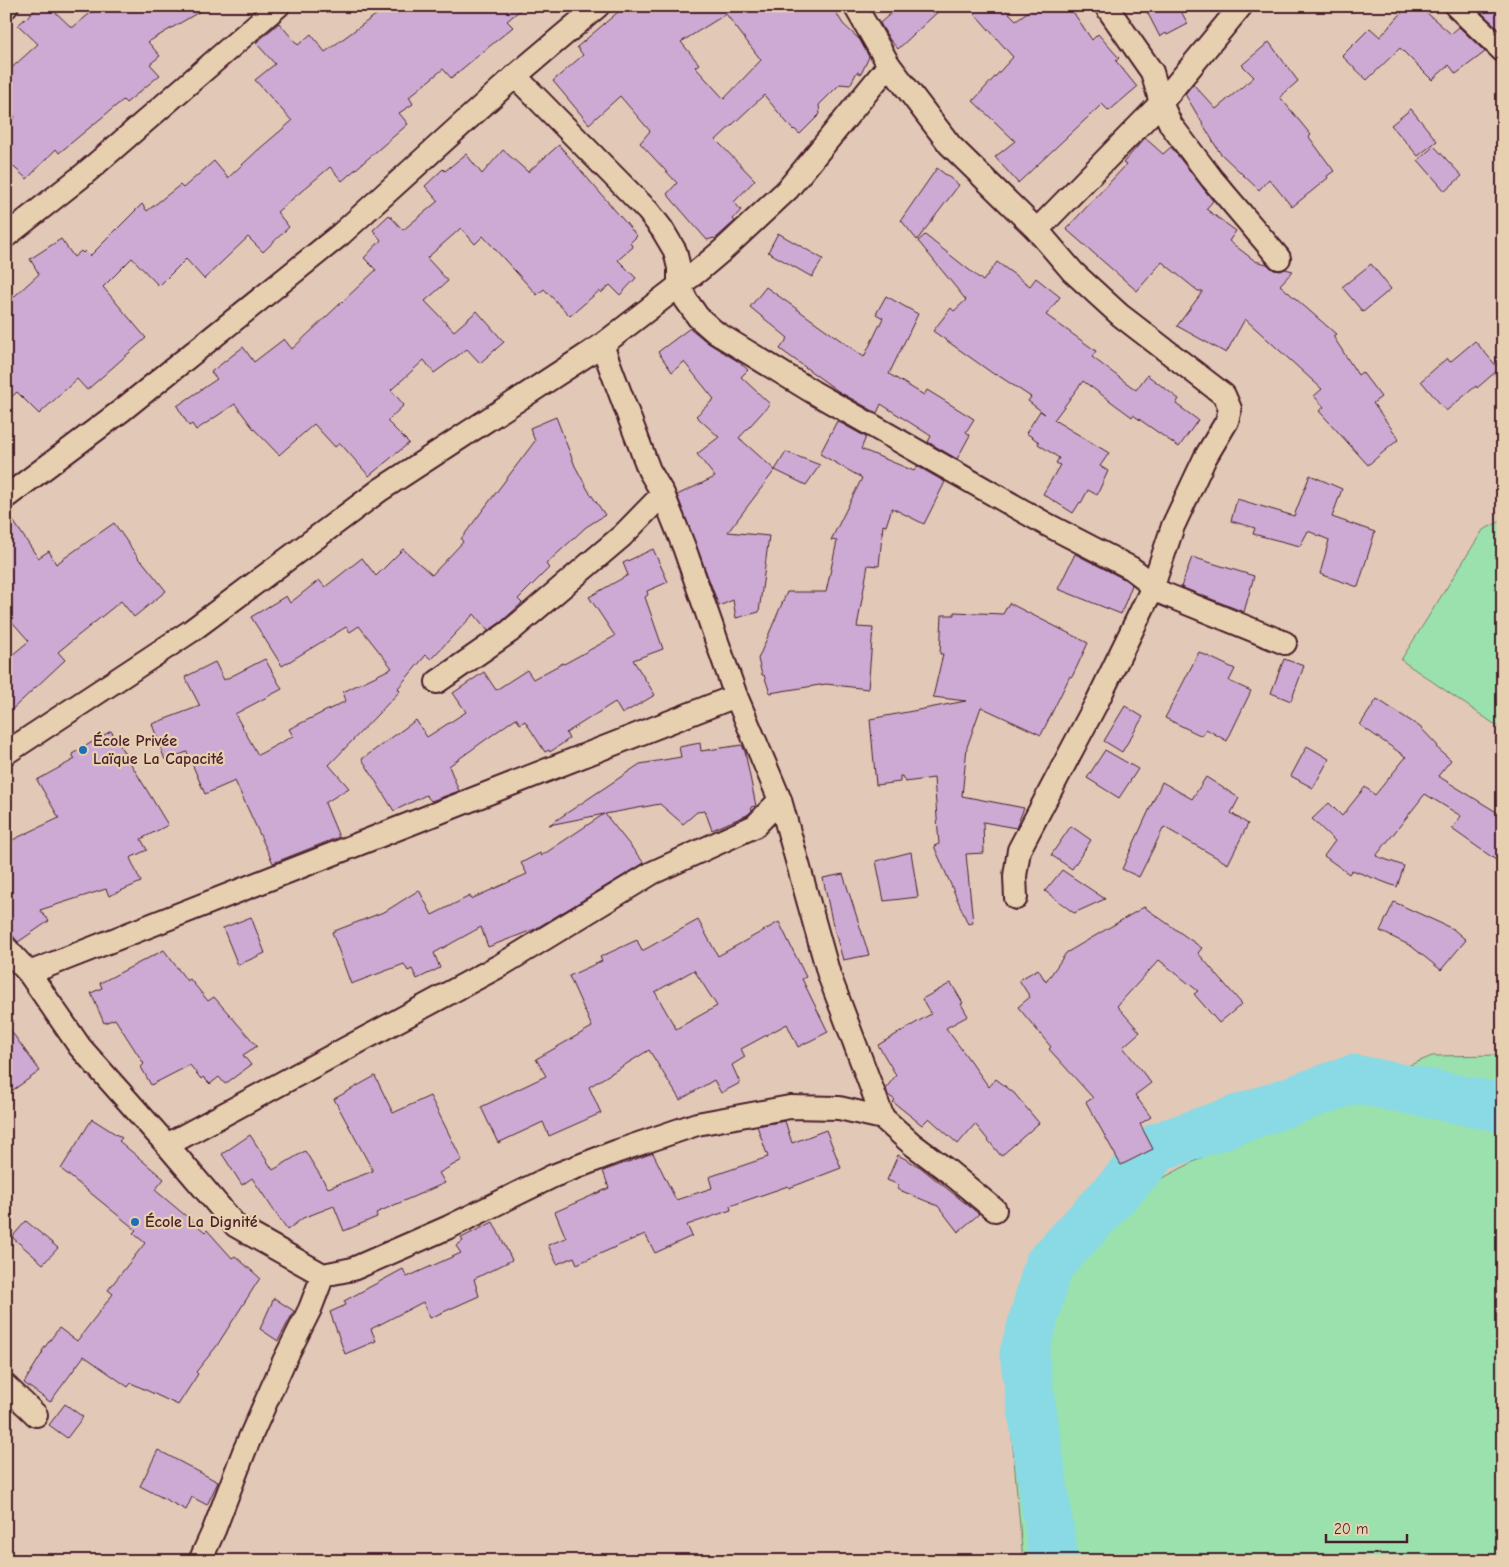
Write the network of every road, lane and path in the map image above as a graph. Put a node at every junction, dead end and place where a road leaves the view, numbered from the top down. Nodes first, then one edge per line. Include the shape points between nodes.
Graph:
1 (278, 6) edge
2 (598, 6) edge
3 (855, 6) edge
4 (1106, 6) edge
5 (1241, 6) edge
6 (1456, 6) edge
7 (1503, 51) edge
8 (890, 65) junction
9 (515, 76) junction
10 (1161, 102) junction
11 (1037, 230) junction
12 (6, 236) edge
13 (1279, 258) dead end
14 (679, 284) junction
15 (602, 345) junction
16 (663, 494) junction
17 (6, 497) edge
18 (1152, 589) junction
19 (1285, 643) dead end
20 (437, 682) dead end
21 (736, 696) junction
22 (6, 753) edge
23 (780, 800) junction
24 (1016, 898) dead end
25 (6, 948) edge
26 (29, 973) junction
27 (883, 1118) junction
28 (167, 1145) junction
29 (995, 1210) dead end
30 (323, 1275) junction
31 (6, 1386) edge
32 (36, 1415) dead end
33 (200, 1561) edge

1 - 12 street via 82,176
2 - 9 street
3 - 8 street
4 - 10 street via 1152,72
5 - 10 street
6 - 7 street
8 - 11 street via 950,146
8 - 14 street via 788,189 724,249
9 - 14 street via 662,228 675,251
9 - 17 street via 340,234 121,411
10 - 11 street
10 - 13 street via 1171,126
11 - 18 street via 1073,272 1120,315 1224,395 1230,408 1227,421 1172,526
14 - 15 street
14 - 18 street via 698,317 715,332 813,392 1046,524 1131,568
15 - 16 street via 649,470
15 - 22 street via 380,490 191,631
16 - 20 street via 622,536 509,632
16 - 21 street
18 - 19 street
18 - 24 street via 1019,850
21 - 23 street
21 - 26 street
23 - 27 street via 829,975
23 - 28 street via 755,826 652,873 502,965
25 - 26 street
26 - 28 street via 80,1047
27 - 29 street
27 - 30 street via 839,1108 790,1107 697,1124 553,1176 353,1269
28 - 30 street via 236,1226
30 - 33 street
31 - 32 street

